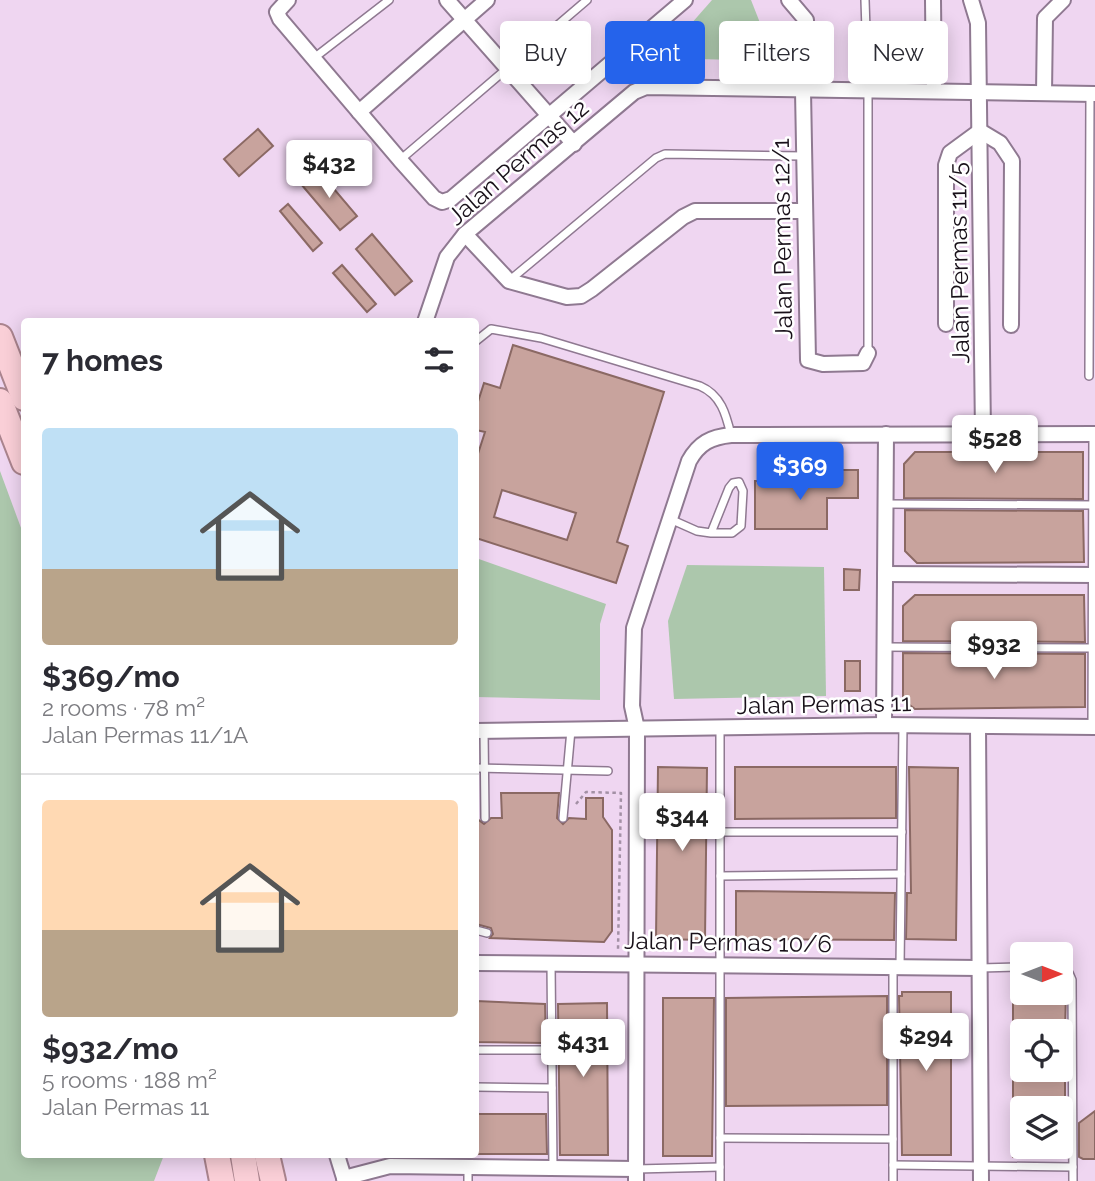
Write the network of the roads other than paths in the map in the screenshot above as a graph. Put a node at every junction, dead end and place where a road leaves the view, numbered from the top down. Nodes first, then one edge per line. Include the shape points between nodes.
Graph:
1 (288, 0) edge
2 (389, 0) edge
3 (447, 0) edge
4 (487, 0) edge
5 (587, 0) edge
6 (685, 0) edge
7 (789, 0) edge
8 (865, 0) edge
9 (933, 0) edge
10 (1063, 0) edge
11 (972, 1) edge
12 (464, 20) junction
13 (563, 21) edge
14 (806, 21) edge
15 (314, 58) junction
16 (500, 60) edge
17 (500, 76) edge
18 (521, 84) edge
19 (803, 90) junction
20 (869, 90) junction
21 (934, 91) junction
22 (978, 92) junction
23 (1044, 93) junction
24 (1093, 94) edge
25 (359, 112) junction
26 (548, 116) junction
27 (979, 131) junction
28 (574, 144) junction
29 (804, 156) junction
30 (400, 160) junction
31 (804, 211) junction
32 (465, 234) junction
33 (509, 281) junction
34 (426, 318) edge
35 (946, 324) dead end
36 (1011, 325) dead end
37 (0, 337) edge
38 (479, 339) edge
39 (867, 353) joint
40 (1089, 376) dead end
41 (21, 390) edge
42 (0, 401) edge
43 (886, 434) junction
44 (984, 434) junction
45 (731, 435) junction
46 (1094, 435) edge
47 (21, 455) edge
48 (885, 504) junction
49 (1094, 505) edge
50 (670, 519) junction
51 (711, 533) junction
52 (885, 574) junction
53 (1093, 575) edge
54 (884, 647) junction
55 (1093, 648) edge
56 (884, 725) junction
57 (903, 725) junction
58 (978, 726) junction
59 (720, 727) junction
60 (1093, 727) edge
61 (637, 729) junction
62 (571, 730) junction
63 (480, 731) edge
64 (480, 768) edge
65 (568, 770) junction
66 (608, 771) dead end
67 (485, 818) dead end
68 (563, 818) road end
69 (720, 832) junction
70 (902, 832) junction
71 (901, 874) junction
72 (720, 876) junction
73 (479, 931) edge
74 (487, 933) dead end
75 (479, 963) edge
76 (551, 964) junction
77 (637, 964) junction
78 (720, 965) junction
79 (897, 967) junction
80 (1010, 967) edge
81 (979, 968) junction
82 (1072, 1005) edge
83 (479, 1049) edge
84 (551, 1050) junction
85 (479, 1087) edge
86 (552, 1088) junction
87 (720, 1138) junction
88 (893, 1139) junction
89 (205, 1158) edge
90 (218, 1158) edge
91 (243, 1158) edge
92 (268, 1158) edge
93 (338, 1158) edge
94 (893, 1165) junction
95 (468, 1166) junction
96 (981, 1166) junction
97 (720, 1167) junction
98 (1073, 1167) junction
99 (545, 1173) edge
100 (636, 1175) edge
101 (344, 1180) edge
102 (208, 1181) edge
103 (222, 1181) edge
104 (247, 1181) edge
105 (273, 1181) edge
106 (468, 1181) edge
107 (720, 1181) edge
108 (893, 1181) edge
109 (981, 1181) edge
110 (1073, 1181) edge

1 - 15 street via 276,12
2 - 15 lane
3 - 12 street
4 - 12 street
5 - 13 lane
6 - 26 street
7 - 14 street
8 - 20 lane
9 - 21 street
10 - 23 street via 1045,18
11 - 22 street, Jalan Permas 11/5 via 978,23
12 - 16 street
12 - 25 street
15 - 25 street
17 - 30 lane
18 - 26 street
19 - 20 street, Jalan Permas 12
19 - 28 street, Jalan Permas 12 via 646,87 634,92
19 - 29 street, Jalan Permas 12/1
20 - 21 street, Jalan Permas 12
20 - 39 lane
21 - 22 street, Jalan Permas 12
22 - 23 street, Jalan Permas 12
22 - 27 street, Jalan Permas 11/5
23 - 24 street, Jalan Permas 12
24 - 40 lane
25 - 30 street
26 - 28 street
26 - 30 street via 442,202
27 - 35 street via 950,153 946,165
27 - 36 street via 1000,143 1012,161
27 - 44 street, Jalan Permas 11/5
28 - 32 street, Jalan Permas 12
29 - 31 street, Jalan Permas 12/1
29 - 33 lane via 665,154
31 - 33 street via 695,212 581,296 567,297
31 - 39 street, Jalan Permas 12/1 via 808,360 863,363
32 - 33 street
32 - 34 street, Jalan Permas 12 via 447,257
37 - 41 highway
38 - 45 lane via 491,329 541,338 700,386 724,408
42 - 47 highway
43 - 44 street
43 - 45 street
43 - 48 street
44 - 46 street
45 - 50 street via 705,441 696,449
46 - 49 lane
48 - 49 lane
48 - 52 street
49 - 53 lane
50 - 51 lane
50 - 61 street via 634,628 632,706
51 - 51 lane via 732,533 741,526 743,491 739,482 729,488
52 - 53 street
52 - 54 street
53 - 55 lane
54 - 55 lane
54 - 56 street
55 - 60 lane
56 - 57 street, Jalan Permas 11
56 - 59 street, Jalan Permas 11
57 - 58 street, Jalan Permas 11
57 - 70 lane
58 - 60 street, Jalan Permas 11
58 - 81 street
59 - 61 street, Jalan Permas 11
59 - 69 lane
61 - 62 street, Jalan Permas 11
61 - 77 street
62 - 63 street, Jalan Permas 11
62 - 65 lane
63 - 64 lane
64 - 65 lane
64 - 67 lane
65 - 66 lane
65 - 68 lane
69 - 70 lane
69 - 72 lane
70 - 71 lane
71 - 72 lane
71 - 79 lane
72 - 78 lane
73 - 74 lane
75 - 76 street, Jalan Permas 10/6
76 - 77 street, Jalan Permas 10/6
76 - 84 lane
77 - 78 street, Jalan Permas 10/6
77 - 100 street
78 - 79 street, Jalan Permas 10/6
78 - 87 lane
79 - 81 street, Jalan Permas 10/6
79 - 88 lane
80 - 81 lane
81 - 96 street
82 - 98 lane
83 - 84 lane
84 - 86 lane
85 - 86 lane
86 - 99 lane
87 - 88 lane
87 - 97 lane
88 - 94 lane
89 - 102 highway
90 - 103 highway
91 - 104 highway
92 - 105 highway
93 - 101 street
94 - 96 lane
94 - 108 lane
95 - 99 street
95 - 101 street via 390,1166
95 - 106 lane
96 - 98 lane
96 - 109 street
97 - 100 lane
97 - 107 lane
98 - 110 lane
99 - 100 street

